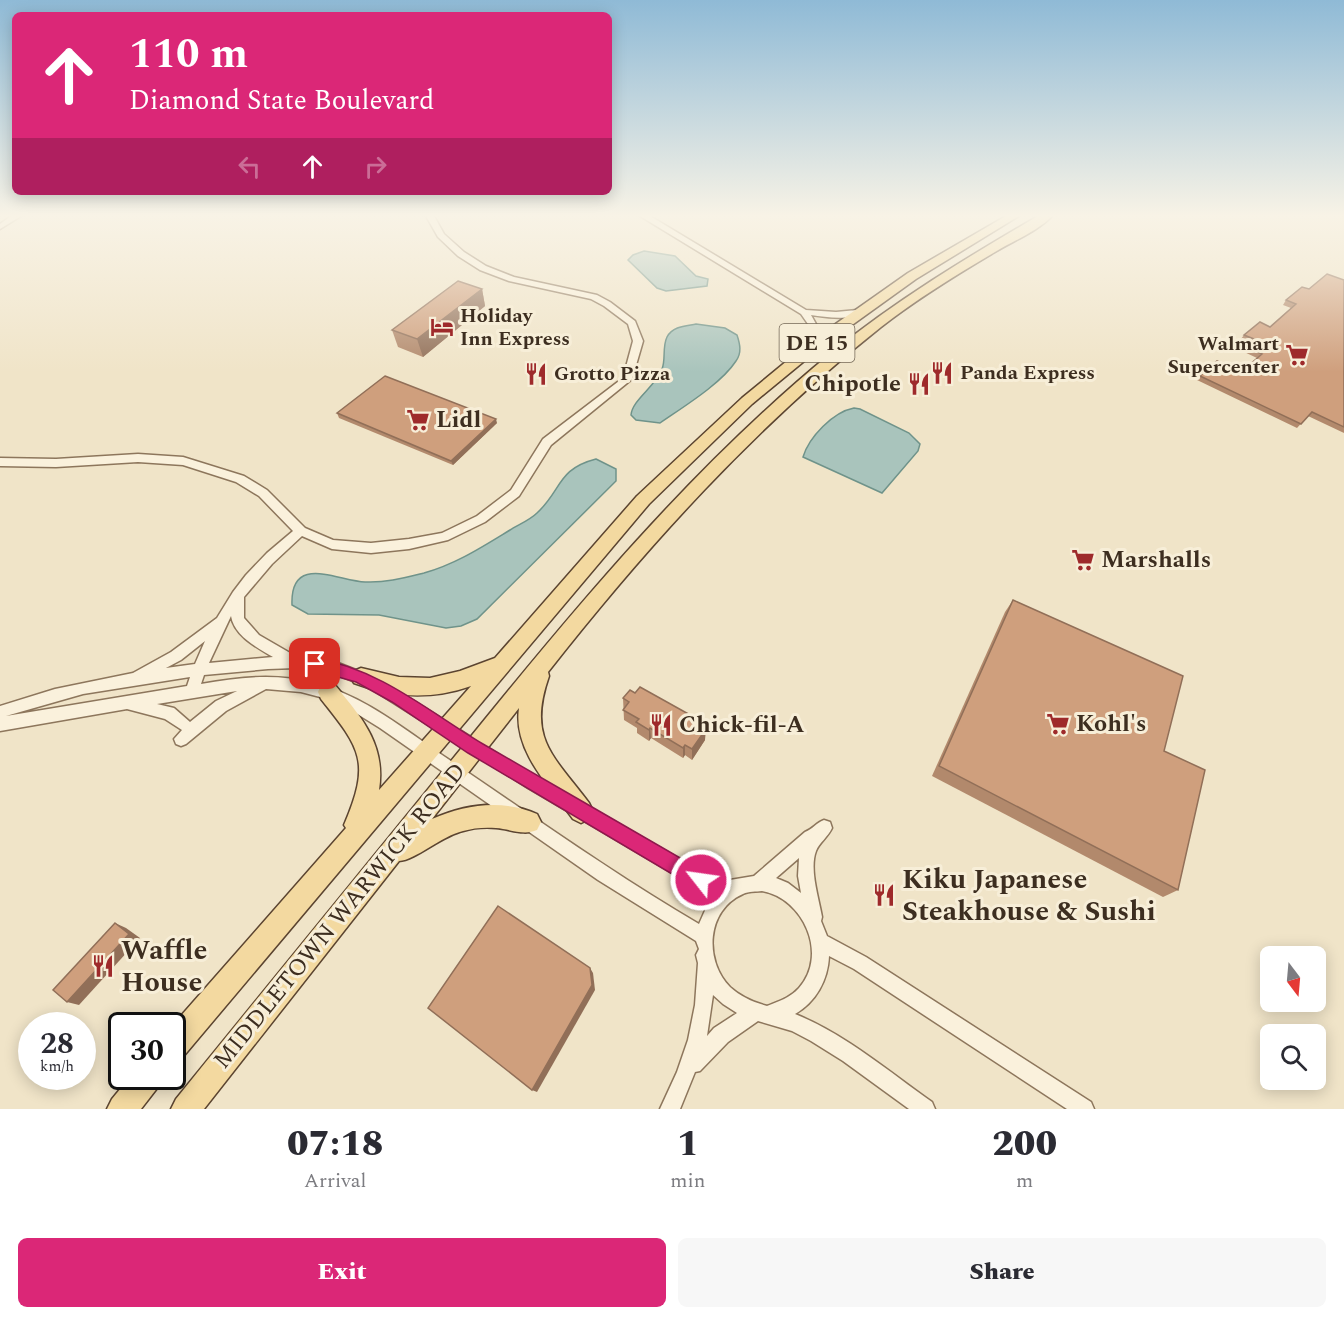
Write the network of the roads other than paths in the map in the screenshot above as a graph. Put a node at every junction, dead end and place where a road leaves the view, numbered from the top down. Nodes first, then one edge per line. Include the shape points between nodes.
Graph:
1 (483, 268) edge
2 (730, 268) edge
3 (926, 268) edge
4 (959, 268) edge
5 (804, 312) junction
6 (857, 314) junction
7 (814, 345) junction
8 (0, 462) edge
9 (301, 531) junction
10 (237, 596) junction
11 (223, 620) junction
12 (547, 658) junction
13 (295, 663) junction
14 (501, 664) junction
15 (199, 669) junction
16 (361, 677) junction
17 (130, 679) junction
18 (266, 682) junction
19 (192, 691) junction
20 (328, 692) junction
21 (125, 702) junction
22 (0, 712) edge
23 (0, 724) edge
24 (184, 724) dead end
25 (445, 729) junction
26 (181, 739) dead end
27 (474, 748) junction
28 (425, 752) junction
29 (455, 772) junction
30 (581, 811) junction
31 (529, 822) junction
32 (344, 846) junction
33 (384, 860) junction
34 (758, 884) junction
35 (736, 888) junction
36 (818, 937) junction
37 (704, 946) junction
38 (759, 1012) junction
39 (186, 1032) edge
40 (690, 1067) junction
41 (137, 1090) edge
42 (122, 1109) edge
43 (186, 1109) edge
44 (670, 1109) edge
45 (925, 1109) edge
46 (1084, 1109) edge

1 - 9 street via 512,279 594,297 632,323 638,341 627,379 547,442 515,493 481,519 444,537 371,548 332,544
2 - 5 street
3 - 6 main road, MIDDLETOWN WARWICK ROAD / DE 15
4 - 12 main road, MIDDLETOWN WARWICK ROAD / DE 15 via 841,352 766,416 703,477
5 - 6 street
5 - 7 street via 812,324
6 - 7 main road, MIDDLETOWN WARWICK ROAD / DE 15
7 - 14 main road, MIDDLETOWN WARWICK ROAD / DE 15 via 747,401 643,500
8 - 9 street via 118,458 183,461 240,479 263,493
9 - 10 street via 262,565
10 - 11 street
10 - 13 street via 238,620 254,639
11 - 15 street
11 - 17 street via 176,656
12 - 27 main road, MIDDLETOWN WARWICK ROAD / DE 15
12 - 30 main road via 530,702 531,738 542,763
13 - 15 street
13 - 16 street via 337,668
14 - 16 main road via 461,681 432,687 400,687
14 - 25 main road, MIDDLETOWN WARWICK ROAD / DE 15
15 - 17 street
15 - 19 street
16 - 25 street
17 - 22 street via 48,696
18 - 19 street
18 - 20 street
18 - 26 street via 221,706
19 - 21 street
20 - 28 street via 347,700
20 - 32 main road via 358,729 369,761 364,803
21 - 23 street
21 - 24 street via 169,714
25 - 27 street
25 - 28 main road, MIDDLETOWN WARWICK ROAD / DE 15
27 - 29 main road, MIDDLETOWN WARWICK ROAD / DE 15
27 - 30 street
28 - 29 street
28 - 32 main road, MIDDLETOWN WARWICK ROAD / DE 15
29 - 31 street
29 - 33 main road, MIDDLETOWN WARWICK ROAD / DE 15
30 - 35 street via 710,885
31 - 33 main road via 494,815 461,819 435,828
31 - 37 street via 652,905
32 - 39 main road, MIDDLETOWN WARWICK ROAD / DE 15
33 - 43 main road, MIDDLETOWN WARWICK ROAD / DE 15
34 - 35 street
34 - 36 street via 776,887 794,897 807,911
34 - 36 street via 824,828 808,848 807,861 808,896
35 - 37 street via 713,909
36 - 38 street via 819,966 810,990 789,1008
36 - 46 street
37 - 38 street via 712,976 723,993 738,1005
37 - 40 street via 706,994
38 - 40 street via 722,1035
38 - 45 street via 787,1019 825,1039
40 - 44 street
41 - 42 main road

